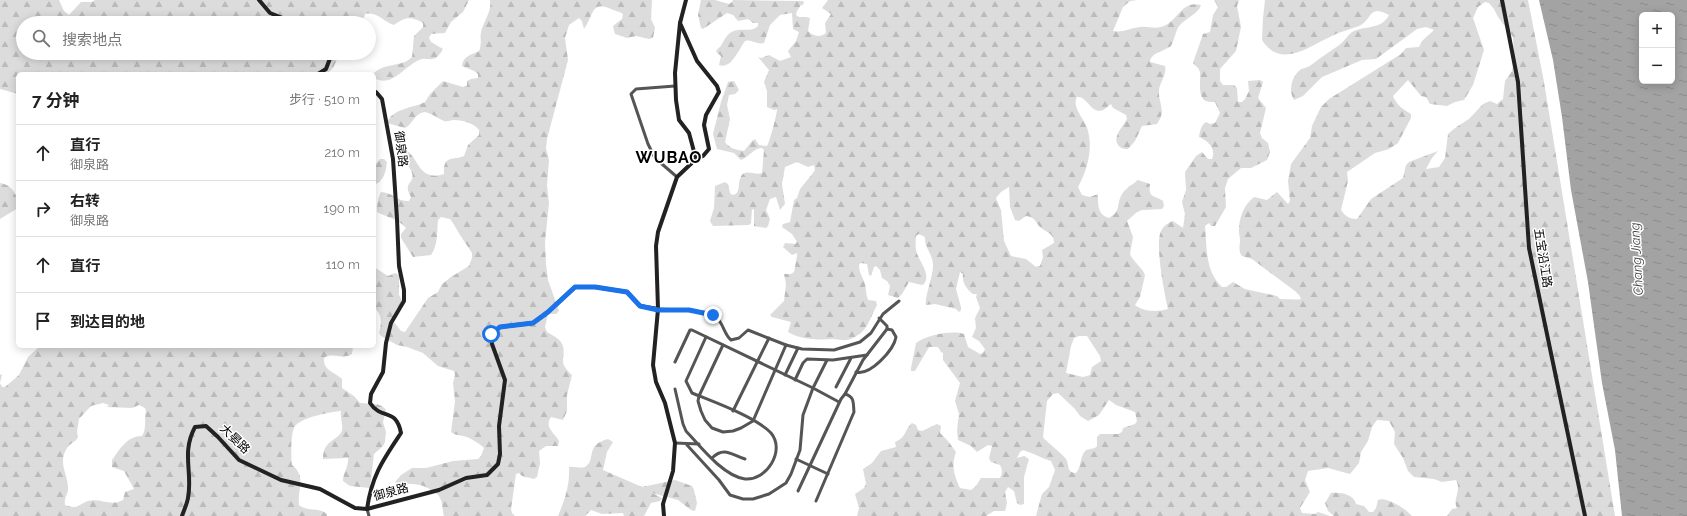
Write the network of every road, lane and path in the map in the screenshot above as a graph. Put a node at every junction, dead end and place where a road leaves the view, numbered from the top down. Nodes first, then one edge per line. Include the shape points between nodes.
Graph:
1 (259, 0) edge
2 (686, 0) edge
3 (1502, 0) edge
4 (278, 16) edge
5 (680, 23) junction
6 (329, 60) edge
7 (321, 72) edge
8 (675, 86) junction
9 (376, 92) edge
10 (696, 159) junction
11 (677, 177) junction
12 (900, 301) dead end
13 (658, 310) junction
14 (879, 318) junction
15 (887, 329) junction
16 (706, 337) junction
17 (769, 338) junction
18 (723, 345) junction
19 (786, 345) junction
20 (798, 348) junction
21 (867, 355) junction
22 (851, 358) junction
23 (827, 360) junction
24 (675, 362) dead end
25 (757, 362) junction
26 (774, 370) junction
27 (856, 372) junction
28 (785, 375) junction
29 (795, 380) junction
30 (836, 387) dead end
31 (813, 388) junction
32 (675, 389) dead end
33 (845, 394) junction
34 (699, 396) junction
35 (840, 402) junction
36 (733, 411) junction
37 (753, 421) junction
38 (675, 443) junction
39 (699, 444) junction
40 (687, 445) junction
41 (712, 458) junction
42 (745, 459) dead end
43 (796, 459) junction
44 (810, 465) junction
45 (828, 474) junction
46 (798, 491) dead end
47 (816, 501) dead end
48 (367, 509) junction
49 (182, 516) edge
50 (369, 516) edge
51 (664, 516) edge
52 (1585, 516) edge

1 - 4 street via 270,13
2 - 5 street
3 - 52 street, 五宝沿江路 via 1518,82 1529,248
5 - 8 street
5 - 10 street via 697,61 719,92 706,115 704,125 709,149
6 - 7 street via 326,69
8 - 10 street via 679,120 689,133
8 - 11 street via 636,88 631,94 655,158
9 - 48 street, 御泉路 via 382,99 393,158 399,266 404,301 391,323 383,372 371,394 370,403 375,411 394,417 400,425 401,433 381,463 370,490
10 - 11 street
11 - 13 street via 657,239
12 - 14 street
13 - 17 street via 689,310 713,315 731,340 739,338 748,330
13 - 38 street via 652,364
13 - 48 street, 御泉路 via 640,306 627,292 575,287 533,323 500,327 491,334 505,380 499,426 498,464 487,475 466,478 439,490
14 - 15 street
14 - 20 street via 871,334 845,348
15 - 21 street
15 - 27 street via 892,330 896,337 891,349 865,372
16 - 18 street
16 - 24 street via 690,330
16 - 34 street via 686,381 692,392
17 - 19 street
17 - 25 street
18 - 25 street
18 - 34 street
19 - 20 street
19 - 26 street
20 - 28 street
21 - 22 street
21 - 27 street
22 - 23 street
22 - 30 street
23 - 29 street via 807,359
23 - 31 street
25 - 26 street
25 - 36 street
26 - 28 street
26 - 37 street
27 - 33 street
28 - 29 street
29 - 31 street
31 - 35 street
31 - 43 street via 803,415 800,450
32 - 39 street via 686,431
33 - 35 street
33 - 45 street via 853,399 854,412
34 - 36 street
34 - 37 street via 701,411 712,428 723,432 733,431
35 - 44 street
36 - 37 street
37 - 41 street via 771,434 776,445 775,456 764,472 745,479 723,469
38 - 40 street
38 - 51 street via 673,472 663,504
39 - 40 street
39 - 41 street
40 - 43 street via 719,480 725,491 743,499 769,494 786,483
41 - 42 street via 723,451
43 - 44 street
44 - 45 street
44 - 46 street
45 - 47 street
48 - 49 street, 大晏路 via 355,508 320,489 281,480 239,460 206,426 195,427 190,437 188,498
48 - 50 street

